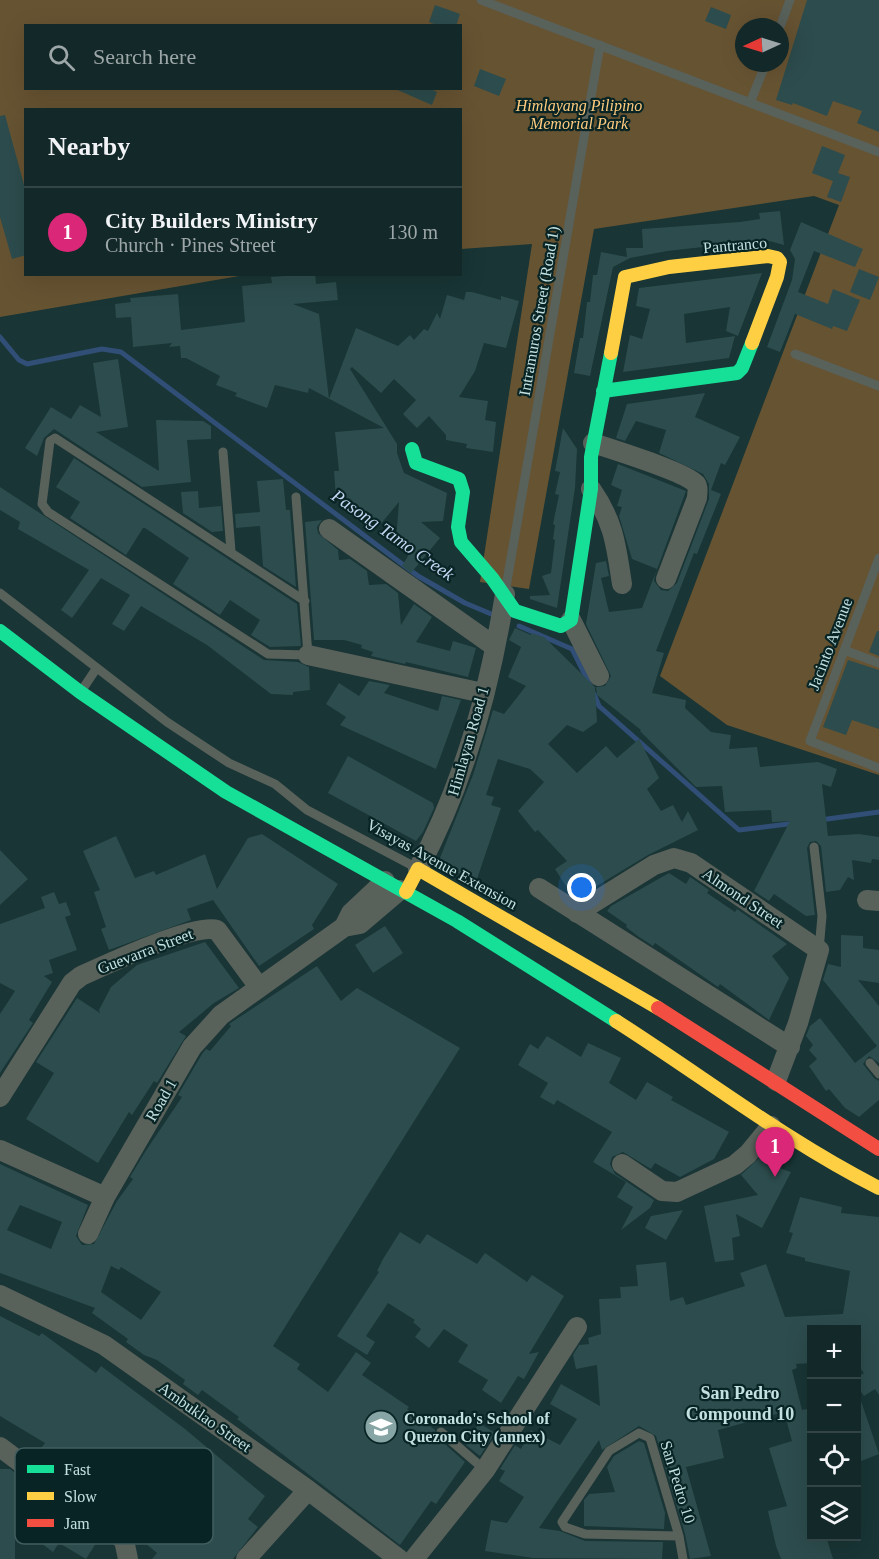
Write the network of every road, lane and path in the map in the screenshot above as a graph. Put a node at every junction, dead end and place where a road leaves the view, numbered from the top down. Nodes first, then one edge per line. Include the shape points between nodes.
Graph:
1 (481, 0) edge
2 (790, 0) edge
3 (783, 18) edge
4 (600, 45) junction
5 (762, 72) edge
6 (750, 103) junction
7 (879, 152) edge
8 (795, 354) dead end
9 (879, 386) edge
10 (603, 391) junction
11 (593, 443) junction
12 (412, 449) dead end
13 (223, 452) dead end
14 (591, 489) junction
15 (296, 497) dead end
16 (329, 529) dead end
17 (231, 551) junction
18 (878, 561) edge
19 (666, 579) dead end
20 (622, 584) dead end
21 (505, 588) junction
22 (0, 593) edge
23 (305, 601) junction
24 (571, 620) junction
25 (498, 630) junction
26 (0, 631) edge
27 (844, 650) junction
28 (309, 655) junction
29 (879, 663) edge
30 (96, 669) junction
31 (599, 676) dead end
32 (80, 692) junction
33 (483, 693) junction
34 (879, 768) edge
35 (325, 834) junction
36 (814, 847) dead end
37 (418, 869) junction
38 (397, 887) junction
39 (539, 888) dead end
40 (577, 913) junction
41 (819, 950) junction
42 (259, 987) junction
43 (688, 1046) junction
44 (790, 1047) junction
45 (870, 1063) dead end
46 (879, 1074) edge
47 (776, 1081) junction
48 (0, 1097) edge
49 (771, 1126) junction
50 (879, 1149) edge
51 (0, 1150) edge
52 (622, 1164) dead end
53 (879, 1188) edge
54 (105, 1197) junction
55 (88, 1234) dead end
56 (0, 1295) edge
57 (577, 1327) dead end
58 (441, 1432) dead end
59 (2, 1451) edge
60 (15, 1460) edge
61 (485, 1470) junction
62 (308, 1490) junction
63 (679, 1536) junction
64 (125, 1544) edge
65 (128, 1559) edge
66 (246, 1559) edge
67 (399, 1559) edge
68 (414, 1559) edge
69 (683, 1559) edge

1 - 4 lane
2 - 3 lane
4 - 6 lane
4 - 21 lane, Intramuros Street (Road 1)
5 - 6 lane
6 - 7 lane
8 - 9 lane
10 - 10 street, Pantranco via 625,277 629,273 768,256 780,262 737,373
10 - 11 street, Pantranco
11 - 14 street, Pantranco
11 - 19 street via 675,473 698,488
12 - 21 street via 416,463 459,479 463,492 460,542
13 - 17 lane
14 - 20 street via 614,532
14 - 24 street, Pantranco
15 - 23 lane
16 - 25 street
17 - 23 lane
17 - 28 lane via 55,438 50,441 42,504 48,512 268,654
18 - 27 lane, Jacinto Avenue
21 - 24 street via 515,610 526,616 561,626
21 - 25 street, Himlayan Road 1
22 - 30 lane, Visayas Avenue Extension
23 - 28 lane
24 - 31 street
25 - 33 street, Himlayan Road 1
26 - 32 street, Visayas Avenue Extension
27 - 29 lane
27 - 34 lane, Jacinto Avenue via 810,741
28 - 33 street
30 - 32 lane
30 - 35 lane, Visayas Avenue Extension via 229,763 275,784 307,810
32 - 35 street, Visayas Avenue Extension via 226,792
33 - 37 street, Himlayan Road 1 via 458,783
35 - 37 lane, Visayas Avenue Extension
35 - 38 street, Visayas Avenue Extension
36 - 41 lane via 822,916
37 - 38 street, Himlayan Road 1
37 - 43 street, Visayas Avenue Extension
38 - 42 street via 351,913 344,927
38 - 43 street, Visayas Avenue Extension
39 - 40 street
40 - 41 street, Almond Street via 654,865 674,858 691,863
40 - 44 street
41 - 44 street
42 - 48 street, Guevarra Street via 217,930 207,929 154,944 72,983
42 - 54 street, Road 1 via 221,1015 201,1036
43 - 47 street, Visayas Avenue Extension
43 - 49 street, Visayas Avenue Extension
44 - 47 street
45 - 46 lane
47 - 50 street, Visayas Avenue Extension
49 - 52 street via 735,1165 677,1192 663,1191
49 - 53 street, Visayas Avenue Extension
51 - 54 street
54 - 55 street, Road 1
56 - 62 street, Ambuklao Street via 104,1345
57 - 61 street
58 - 61 lane
59 - 60 street
61 - 68 street
62 - 66 street
62 - 67 street, Ambuklao Street
63 - 63 lane, San Pedro 10 via 585,1534 565,1527 562,1522 609,1451 644,1433 650,1438
63 - 69 lane, San Pedro 10
64 - 65 street

